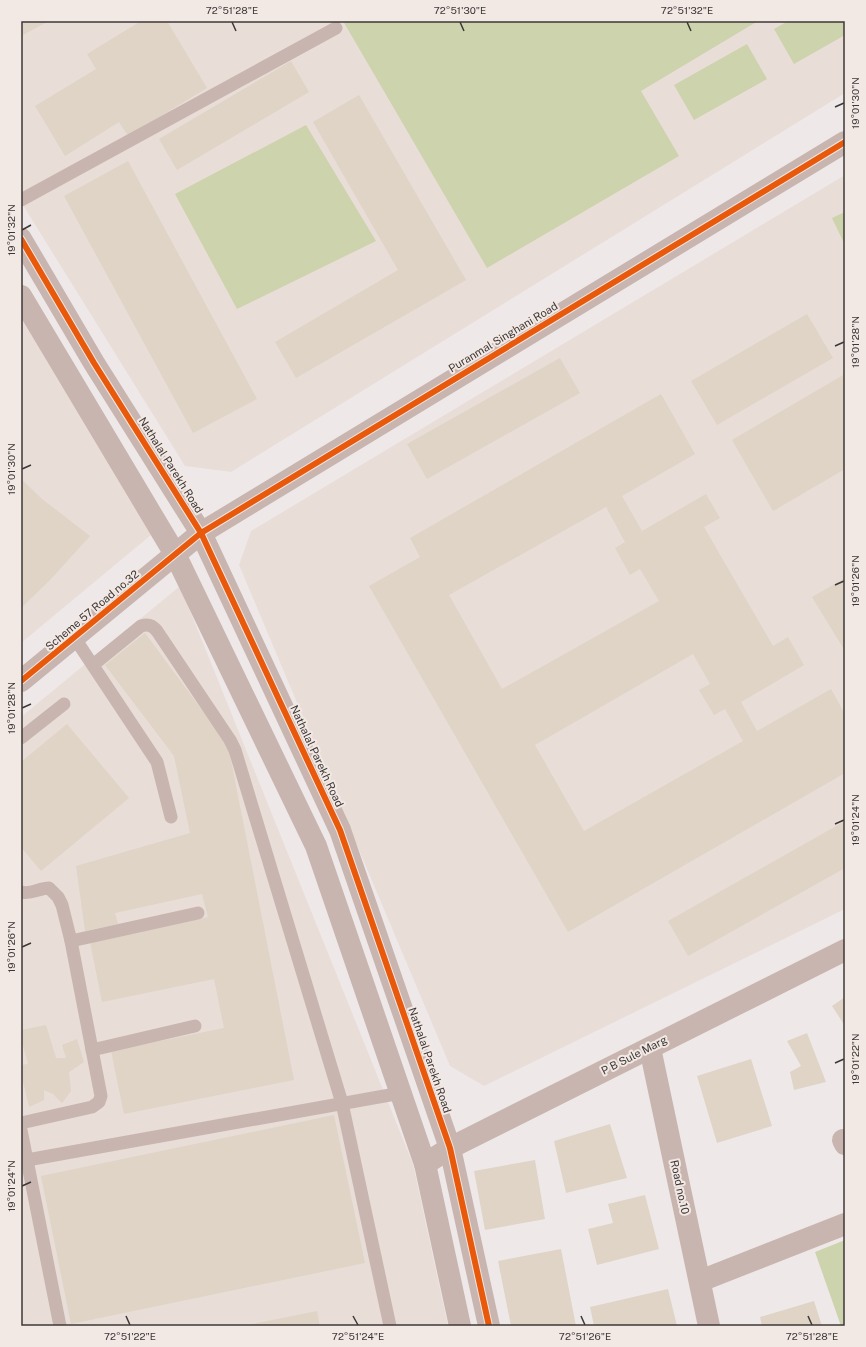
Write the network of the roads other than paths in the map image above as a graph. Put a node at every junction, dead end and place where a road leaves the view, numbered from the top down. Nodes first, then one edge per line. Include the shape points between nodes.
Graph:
1 (336, 28) dead end
2 (845, 142) edge
3 (21, 200) edge
4 (21, 238) edge
5 (21, 296) edge
6 (201, 532) junction
7 (175, 554) junction
8 (74, 637) junction
9 (93, 665) junction
10 (21, 681) edge
11 (64, 704) dead end
12 (21, 738) edge
13 (171, 816) dead end
14 (21, 892) edge
15 (198, 913) dead end
16 (71, 941) junction
17 (845, 950) edge
18 (194, 1026) dead end
19 (650, 1048) junction
20 (92, 1050) junction
21 (401, 1092) junction
22 (342, 1103) junction
23 (21, 1123) edge
24 (21, 1130) edge
25 (450, 1148) junction
26 (27, 1160) junction
27 (426, 1164) junction
28 (845, 1224) edge
29 (700, 1282) junction
30 (60, 1326) edge
31 (390, 1326) edge
32 (460, 1326) edge
33 (489, 1326) edge
34 (709, 1326) edge

1 - 3 lane
2 - 6 street, Puranmal Singhani Road
4 - 6 street, Nathalal Parekh Road via 94,363
5 - 7 street
6 - 7 street, Puranmal Singhani Road
6 - 25 street, Nathalal Parekh Road via 340,830
7 - 8 street, Scheme 57 Road no.32
7 - 21 street via 316,846
8 - 9 lane
8 - 10 street, Scheme 57 Road no.32
9 - 13 lane via 157,762
9 - 22 lane via 141,626 152,626 230,740
11 - 12 lane
14 - 16 lane via 28,894 41,888 50,888 62,905
15 - 16 lane
16 - 20 lane
17 - 19 street, P B Sule Marg
18 - 20 lane
19 - 25 street, P B Sule Marg
19 - 29 street, Road no.10
20 - 23 lane via 101,1096 99,1102 92,1107
21 - 22 lane
21 - 27 street
22 - 26 lane
22 - 31 lane
24 - 26 lane
25 - 27 street, P B Sule Marg
25 - 33 street, Nathalal Parekh Road
26 - 30 lane
27 - 32 street
28 - 29 street
29 - 34 street, Road no.10

